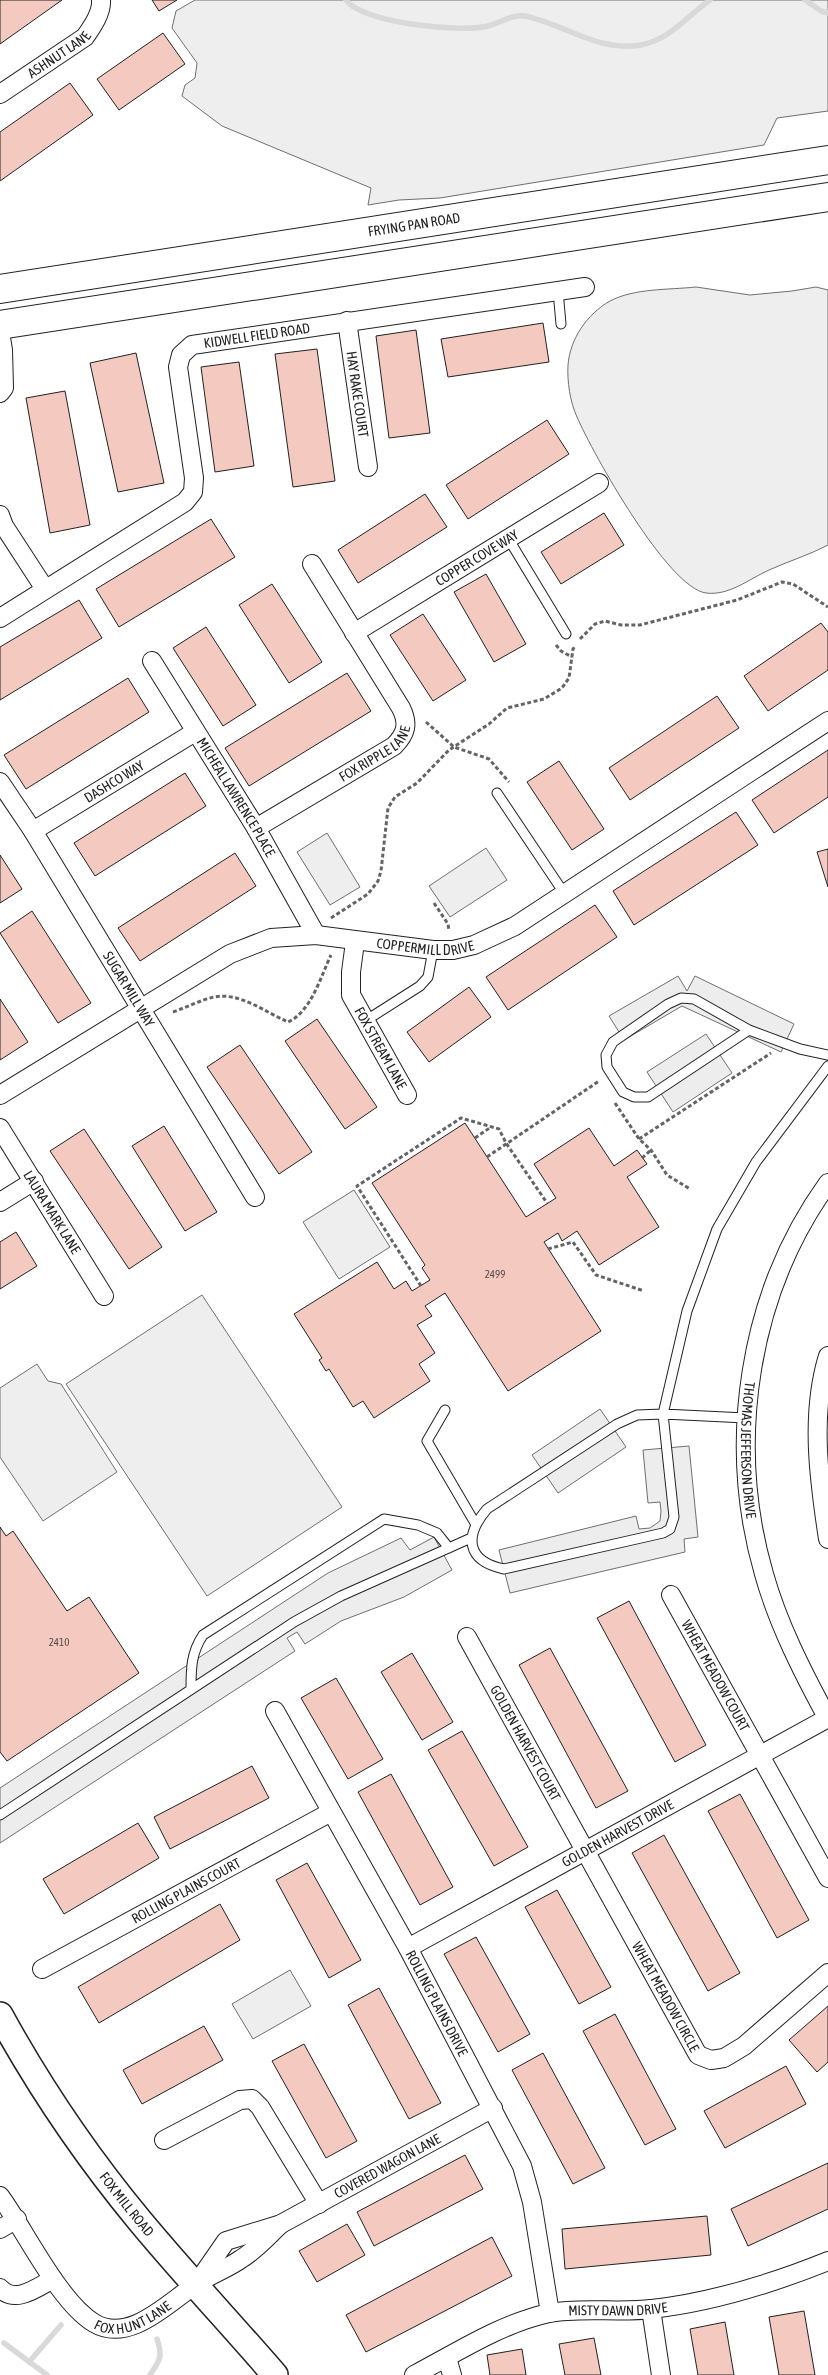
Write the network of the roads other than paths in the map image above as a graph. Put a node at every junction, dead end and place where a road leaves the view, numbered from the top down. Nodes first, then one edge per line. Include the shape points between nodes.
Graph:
1 (101, 0) edge
2 (0, 94) edge
3 (828, 160) edge
4 (828, 197) edge
5 (584, 287) dead end
6 (0, 289) edge
7 (558, 291) junction
8 (347, 321) junction
9 (561, 324) dead end
10 (0, 325) edge
11 (0, 332) edge
12 (0, 393) edge
13 (368, 467) dead end
14 (599, 483) dead end
15 (0, 515) edge
16 (508, 538) junction
17 (312, 564) dead end
18 (45, 589) junction
19 (0, 618) edge
20 (354, 633) junction
21 (566, 634) dead end
22 (152, 661) dead end
23 (828, 721) edge
24 (195, 732) junction
25 (0, 782) edge
26 (497, 793) dead end
27 (256, 828) junction
28 (33, 832) junction
29 (564, 893) junction
30 (316, 935) junction
31 (348, 940) junction
32 (433, 950) junction
33 (145, 1018) junction
34 (365, 1021) junction
35 (749, 1030) junction
36 (828, 1055) edge
37 (828, 1066) edge
38 (0, 1095) edge
39 (407, 1095) dead end
40 (0, 1128) edge
41 (34, 1181) junction
42 (828, 1183) edge
43 (255, 1197) dead end
44 (0, 1202) edge
45 (104, 1296) dead end
46 (828, 1356) edge
47 (445, 1410) dead end
48 (663, 1414) junction
49 (746, 1418) junction
50 (475, 1523) junction
51 (471, 1538) junction
52 (828, 1539) edge
53 (449, 1548) junction
54 (671, 1595) dead end
55 (467, 1637) dead end
56 (191, 1689) junction
57 (276, 1711) dead end
58 (828, 1718) edge
59 (761, 1756) junction
60 (331, 1812) junction
61 (0, 1815) edge
62 (586, 1850) junction
63 (828, 1878) edge
64 (408, 1948) junction
65 (42, 1969) dead end
66 (828, 1973) edge
67 (0, 2015) edge
68 (493, 2108) junction
69 (164, 2140) dead end
70 (0, 2196) edge
71 (320, 2204) junction
72 (17, 2218) junction
73 (0, 2229) edge
74 (828, 2261) edge
75 (53, 2278) junction
76 (196, 2284) junction
77 (1, 2291) edge
78 (652, 2309) junction
79 (550, 2313) junction
80 (447, 2358) junction
81 (276, 2375) edge
82 (414, 2375) edge
83 (452, 2375) edge
84 (661, 2375) edge

1 - 2 street, ASHNUT LANE via 85,37
3 - 6 main road, FRYING PAN ROAD
4 - 10 main road
5 - 7 street, KIDWELL FIELD ROAD
7 - 8 street, KIDWELL FIELD ROAD
7 - 9 lane
8 - 13 street, HAY RAKE COURT
8 - 18 street, KIDWELL FIELD ROAD via 192,345 181,355 178,367 194,478 193,492 185,502
11 - 12 street via 4,388
14 - 16 street, COPPER COVE WAY
15 - 18 street
16 - 20 street, COPPER COVE WAY
16 - 21 lane
17 - 20 street, FOX RIPPLE LANE
18 - 19 street, KIDWELL FIELD ROAD
20 - 27 street, FOX RIPPLE LANE via 404,713 406,728 402,738 394,746
22 - 24 street, MICHEAL LAWRENCE PLACE
23 - 29 street, COPPERMILL DRIVE
24 - 27 street, MICHEAL LAWRENCE PLACE
24 - 28 street, DASHCO WAY
25 - 28 street, SUGAR MILL WAY
26 - 29 lane
27 - 30 street, MICHEAL LAWRENCE PLACE
28 - 33 street, SUGAR MILL WAY
29 - 32 street, COPPERMILL DRIVE via 515,926 474,945
30 - 31 street, COPPERMILL DRIVE
30 - 33 street, COPPERMILL DRIVE via 271,938 230,954
31 - 32 street, COPPERMILL DRIVE
31 - 34 street, FOX STREAM LANE via 352,995
32 - 34 lane via 428,977 420,986
33 - 38 street, COPPERMILL DRIVE
33 - 43 street, SUGAR MILL WAY
34 - 39 street, FOX STREAM LANE
35 - 35 lane via 694,999 681,998 613,1042 606,1055 607,1067 624,1092 634,1097 648,1097
35 - 36 lane via 800,1049
37 - 48 lane via 756,1162 717,1229 687,1311
40 - 41 street, LAURA MARK LANE
41 - 44 street
41 - 45 street, LAURA MARK LANE
42 - 49 street, THOMAS JEFFERSON DRIVE via 801,1226 766,1308
46 - 52 street via 818,1418 820,1487
47 - 50 lane via 427,1441
48 - 49 lane
48 - 50 lane via 637,1416 617,1424 487,1509
48 - 51 lane via 674,1517 670,1529 504,1569 488,1566 476,1553
49 - 58 street, THOMAS JEFFERSON DRIVE via 747,1486 760,1562 788,1640
50 - 51 lane
51 - 53 lane
53 - 56 lane via 341,1596 294,1622
53 - 56 lane via 437,1533 418,1524 384,1519 203,1635 190,1664
54 - 59 street, WHEAT MEADOW COURT
55 - 62 street, GOLDEN HARVEST COURT
56 - 61 lane
57 - 60 street, ROLLING PLAINS DRIVE
58 - 59 street, GOLDEN HARVEST DRIVE
59 - 62 street, GOLDEN HARVEST DRIVE
59 - 63 street
60 - 64 street, ROLLING PLAINS DRIVE
60 - 65 street, ROLLING PLAINS COURT
62 - 64 street, GOLDEN HARVEST DRIVE
62 - 66 street, WHEAT MEADOW CIRCLE via 686,2038 698,2054 711,2060 724,2058 744,2046
64 - 68 street, ROLLING PLAINS DRIVE
67 - 76 street, FOX MILL ROAD via 32,2073 67,2124 140,2221
68 - 71 street, COVERED WAGON LANE
68 - 79 street, ROLLING PLAINS DRIVE via 522,2166 532,2202
69 - 71 street via 240,2100 252,2098
70 - 72 street, FOX HUNT LANE
71 - 76 street, COVERED WAGON LANE via 281,2224 226,2241
72 - 73 street
72 - 75 street, FOX HUNT LANE
74 - 78 street, MISTY DAWN DRIVE via 732,2295
75 - 76 street, FOX HUNT LANE via 80,2312 95,2324 109,2328 124,2328 148,2319
75 - 77 street via 24,2295
76 - 81 street, FOX MILL ROAD
78 - 79 street, MISTY DAWN DRIVE
78 - 84 street
79 - 80 street, MISTY DAWN DRIVE via 503,2328
80 - 82 street, MISTY DAWN DRIVE
80 - 83 street

